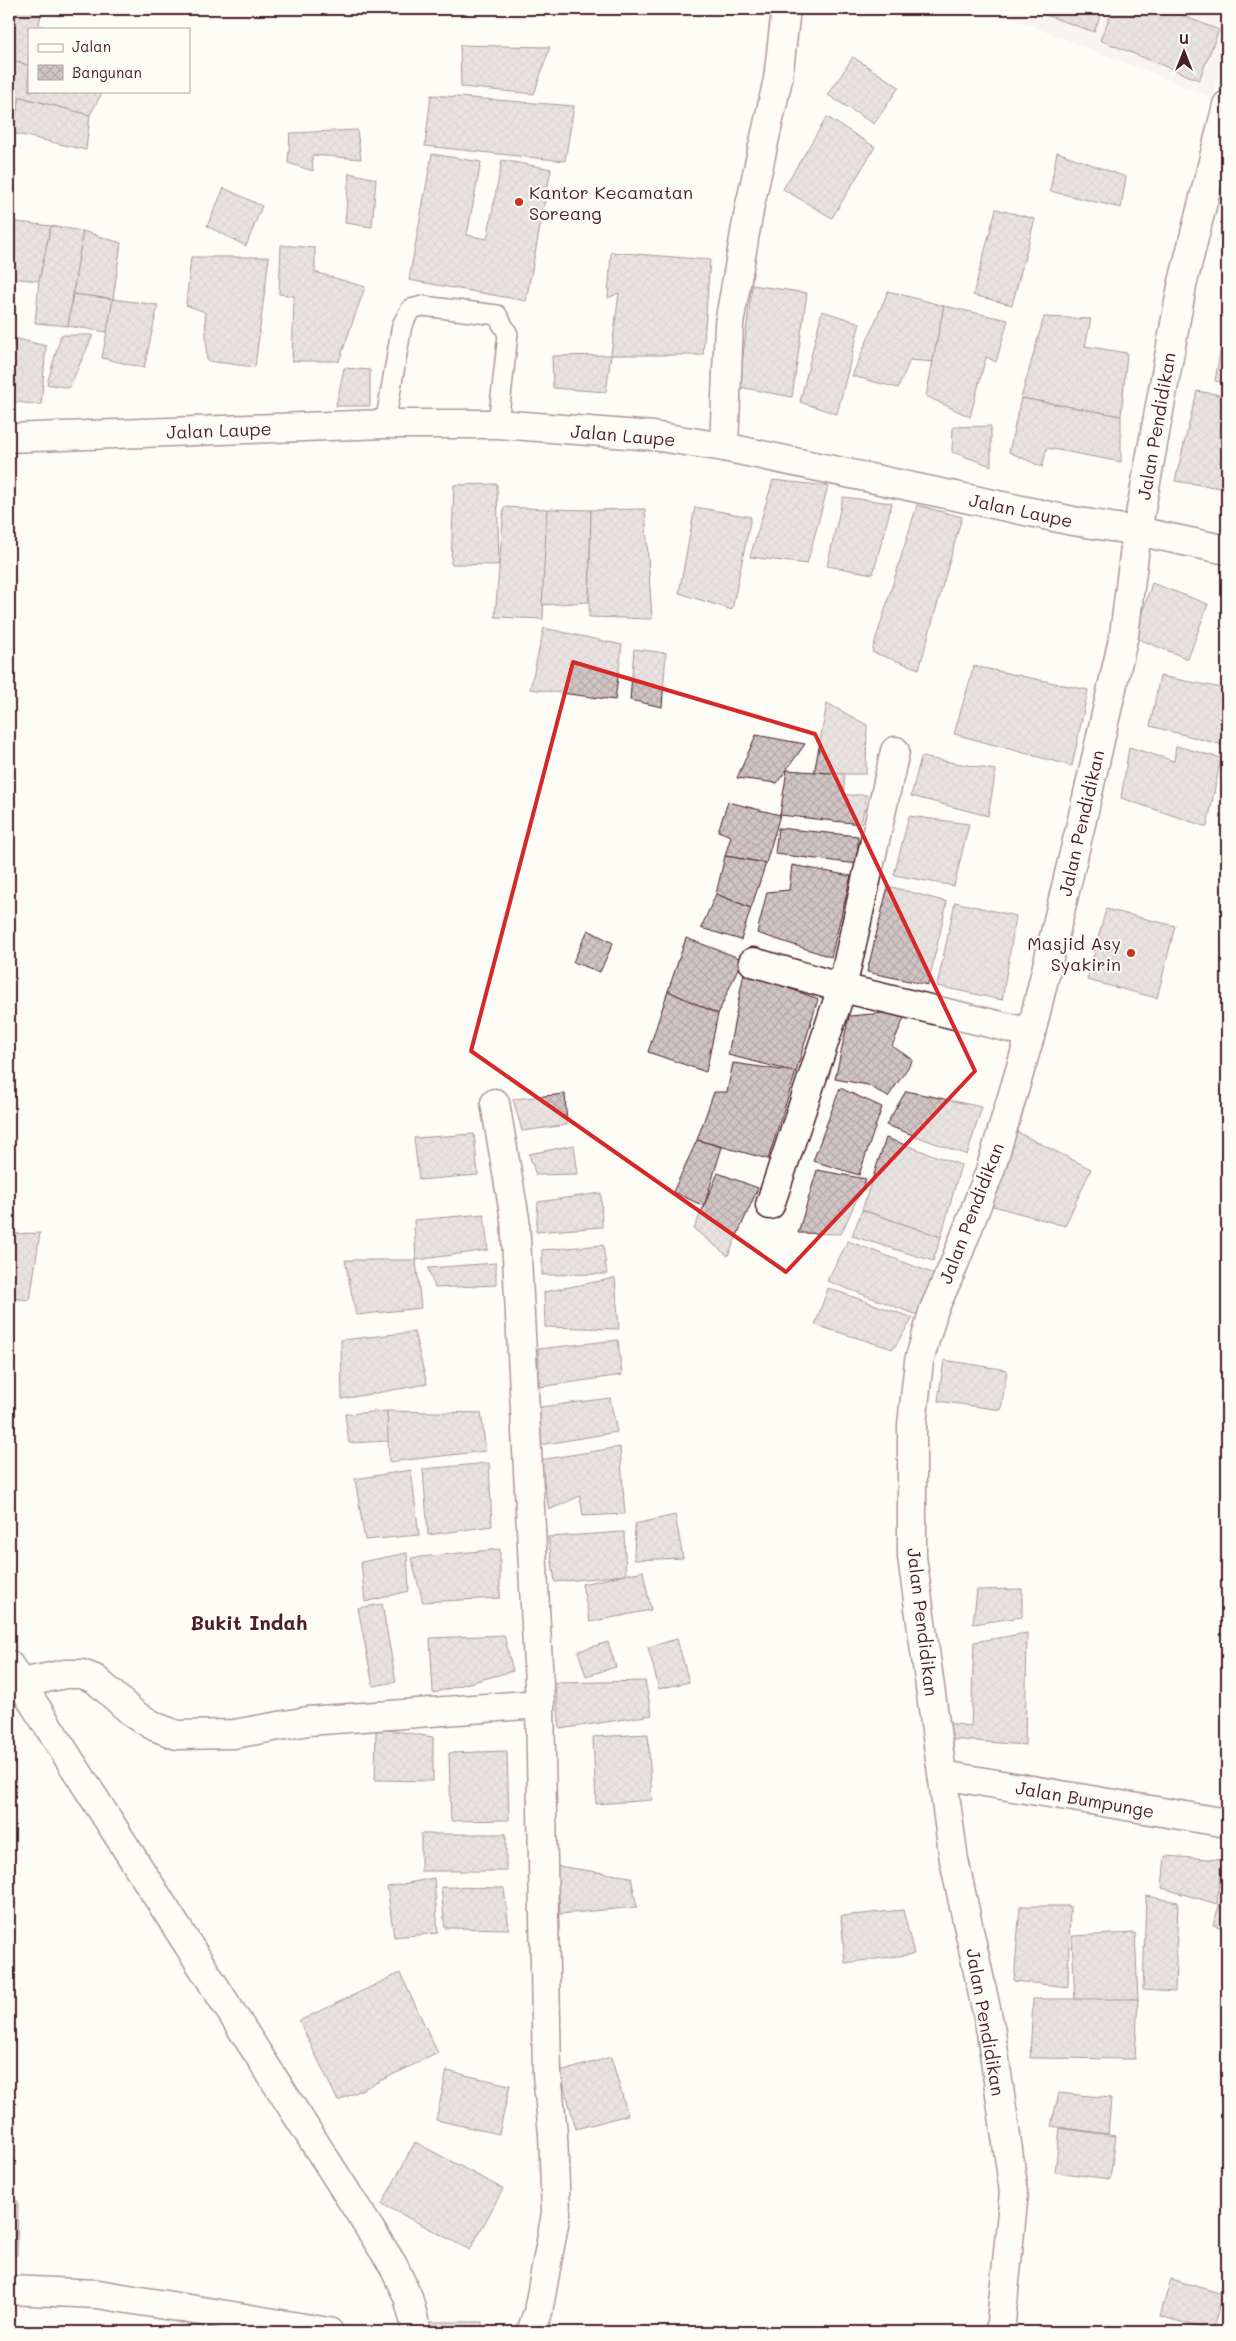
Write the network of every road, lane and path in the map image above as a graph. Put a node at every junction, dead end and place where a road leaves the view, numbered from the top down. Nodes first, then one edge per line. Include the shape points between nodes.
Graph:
1 (786, 9) edge
2 (1227, 105) edge
3 (385, 424) junction
4 (498, 424) junction
5 (9, 438) edge
6 (724, 447) junction
7 (1137, 531) junction
8 (1227, 550) edge
9 (895, 751) dead end
10 (753, 962) dead end
11 (842, 988) junction
12 (1031, 1033) junction
13 (495, 1103) dead end
14 (770, 1204) dead end
15 (15, 1674) edge
16 (540, 1704) junction
17 (943, 1774) junction
18 (1227, 1823) edge
19 (9, 2290) edge
20 (329, 2332) edge
21 (417, 2332) edge
22 (532, 2332) edge
23 (1000, 2332) edge

1 - 6 street via 778,79 750,205 729,324
2 - 7 street, Jalan Pendidikan via 1182,286
3 - 4 street, Jalan Laupe
3 - 4 lane via 402,325 412,309 423,306 497,315 508,334
3 - 5 street, Jalan Laupe
4 - 6 street, Jalan Laupe via 653,436
6 - 7 street, Jalan Laupe via 1073,521
7 - 8 street, Jalan Laupe
7 - 12 street, Jalan Pendidikan via 1124,634
9 - 11 street
10 - 11 street
11 - 12 street
11 - 14 street
12 - 17 street, Jalan Pendidikan via 990,1171 934,1309 918,1370 912,1425 912,1556
13 - 16 street via 515,1219
15 - 16 street via 82,1674 95,1679 135,1715 177,1735 234,1734 308,1721
15 - 21 street via 393,2265 408,2297
16 - 22 street via 547,2074 554,2134 556,2213
17 - 18 street, Jalan Bumpunge
17 - 23 street, Jalan Pendidikan via 954,1860 991,2032 1014,2192
19 - 20 street via 98,2294

